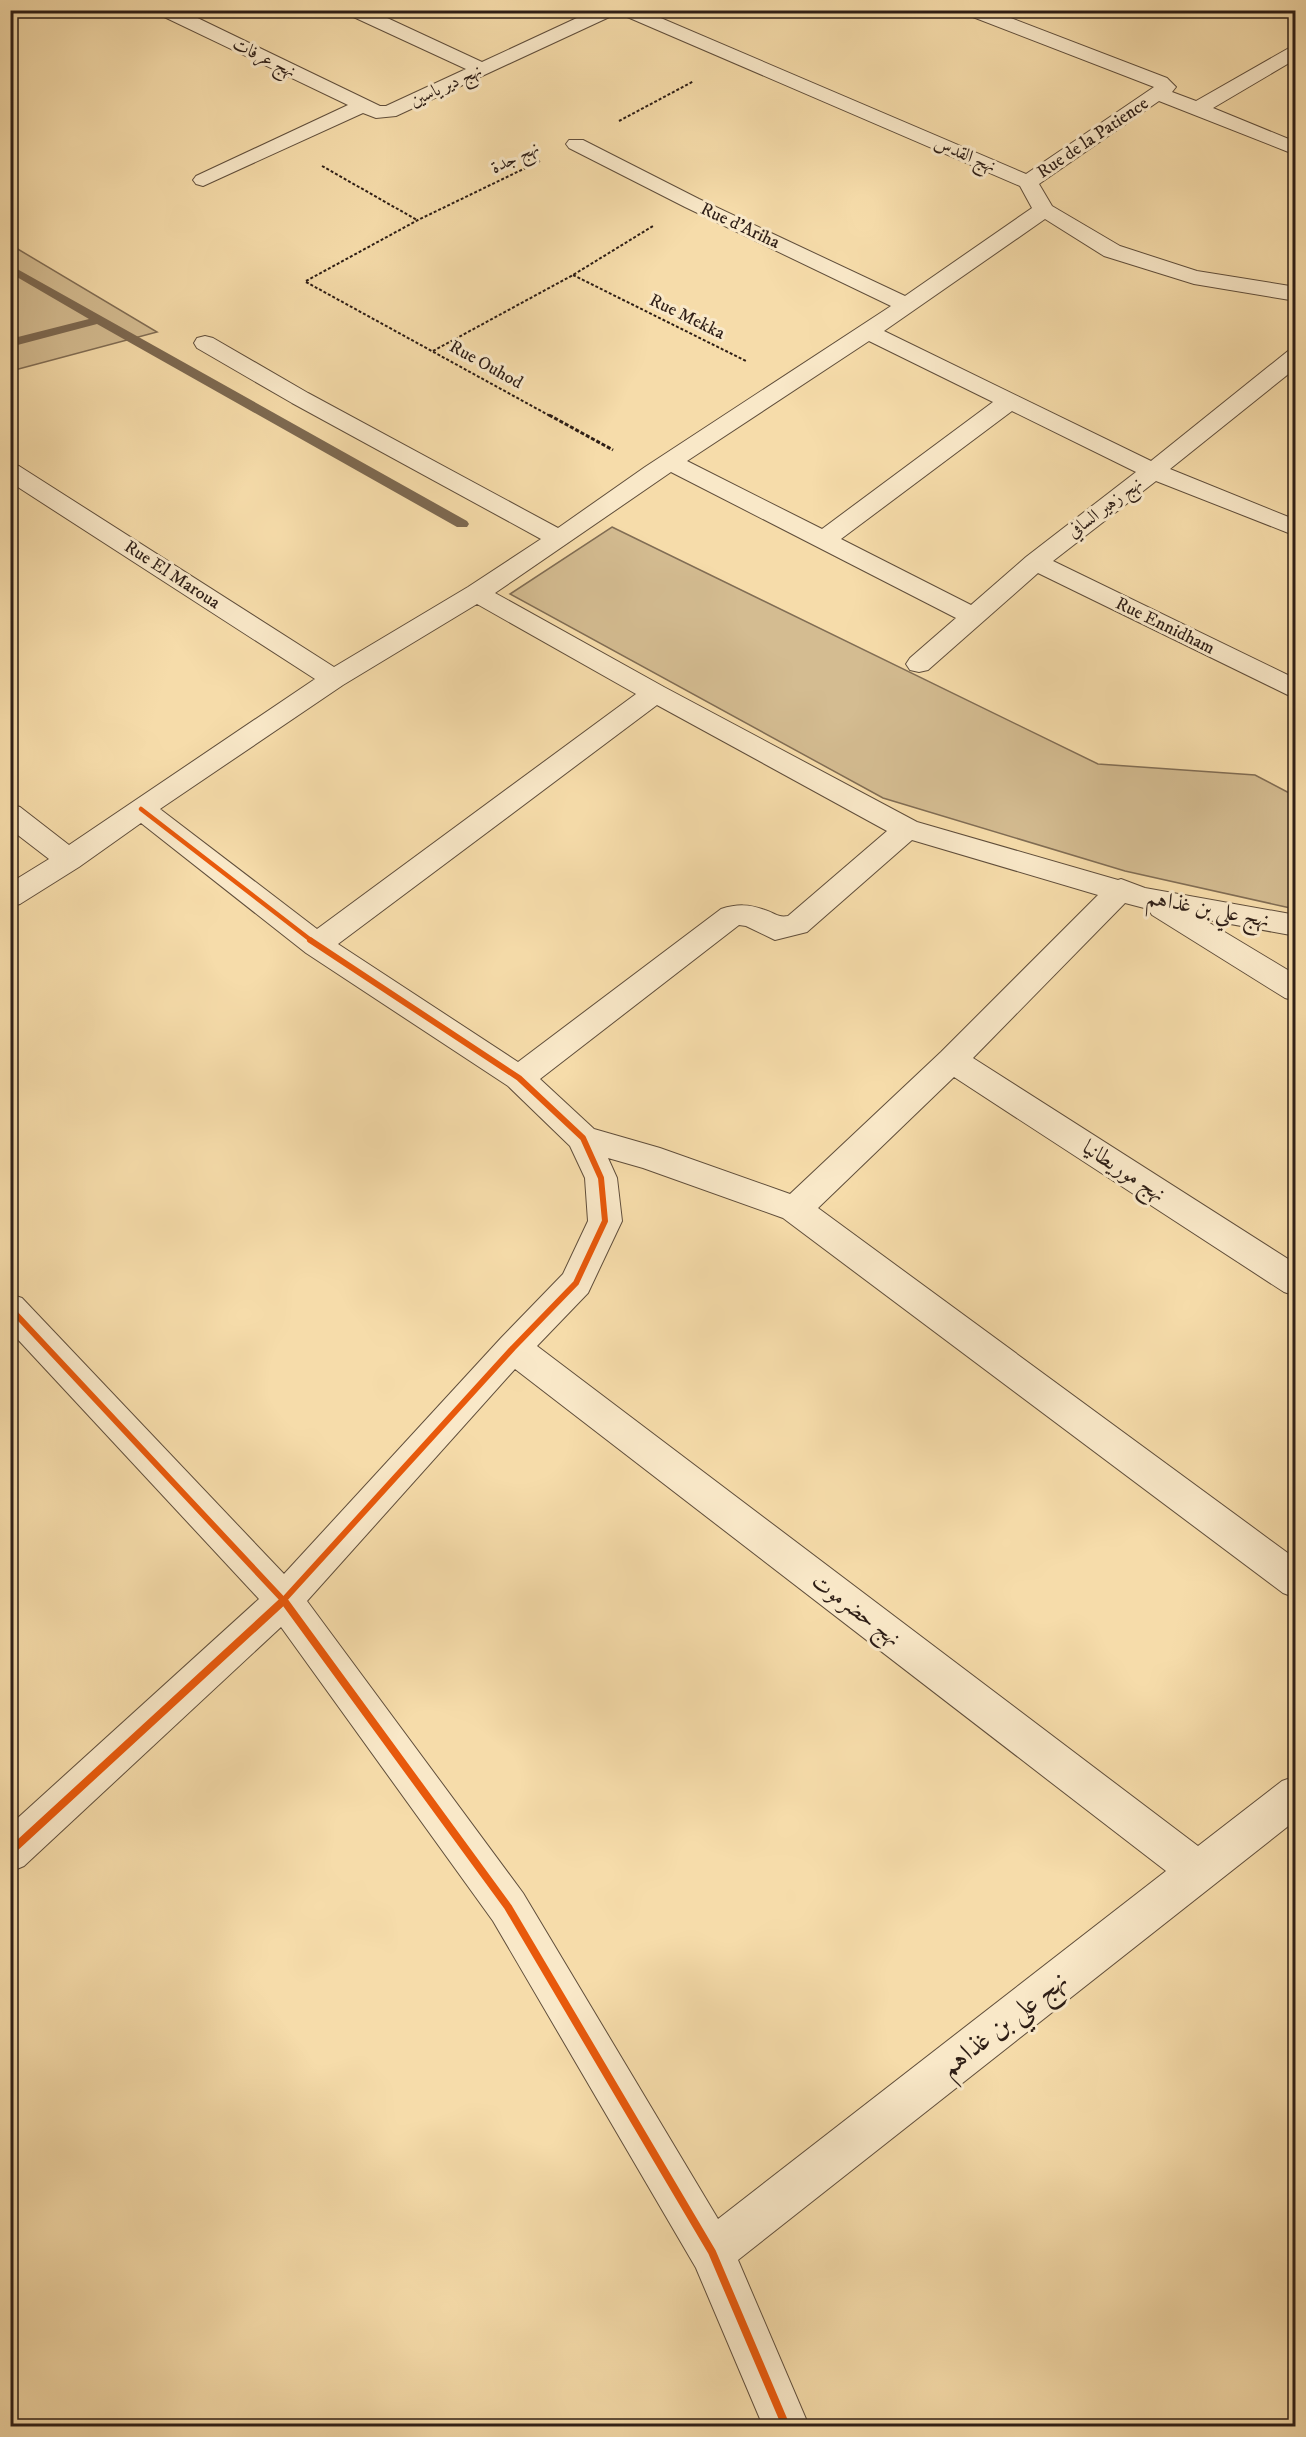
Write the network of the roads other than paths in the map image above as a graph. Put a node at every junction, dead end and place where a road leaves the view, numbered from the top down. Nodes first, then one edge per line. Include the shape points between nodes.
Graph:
1 (165, 10) edge
2 (354, 10) edge
3 (610, 10) edge
4 (626, 10) edge
5 (972, 10) edge
6 (1292, 54) edge
7 (481, 69) junction
8 (1158, 93) junction
9 (364, 105) junction
10 (1196, 110) junction
11 (576, 144) road end
12 (1296, 149) edge
13 (203, 180) dead end
14 (1028, 182) junction
15 (1044, 210) junction
16 (1296, 294) edge
17 (906, 305) junction
18 (868, 332) junction
19 (205, 343) dead end
20 (1296, 356) edge
21 (1010, 401) junction
22 (662, 467) junction
23 (10, 471) edge
24 (1153, 471) junction
25 (1296, 529) edge
26 (559, 539) junction
27 (825, 539) junction
28 (1035, 562) junction
29 (477, 593) junction
30 (972, 616) junction
31 (919, 664) dead end
32 (334, 679) junction
33 (1296, 690) edge
34 (655, 693) junction
35 (141, 809) junction
36 (10, 814) edge
37 (907, 829) junction
38 (69, 860) junction
39 (1133, 893) junction
40 (10, 897) edge
41 (1296, 926) edge
42 (317, 945) junction
43 (1296, 990) edge
44 (952, 1060) junction
45 (519, 1078) junction
46 (583, 1138) junction
47 (795, 1209) junction
48 (1296, 1282) edge
49 (10, 1308) edge
50 (513, 1348) junction
51 (1296, 1581) edge
52 (284, 1600) junction
53 (1296, 1795) edge
54 (10, 1852) edge
55 (1198, 1871) junction
56 (712, 2252) junction
57 (786, 2427) edge

1 - 9 street, نهج عرفات
2 - 7 street
3 - 7 street, نهج دير ياسين
4 - 14 street, نهج القدس
5 - 8 street, Rue de la Patience via 1160,82 1166,87
6 - 10 street
7 - 9 street, نهج دير ياسين via 389,112 376,112
8 - 10 street, Rue de la Patience
8 - 14 street, Rue de la Patience
9 - 13 street
10 - 12 street, Rue de la Patience
11 - 17 street, Rue d'Ariha
14 - 15 street
15 - 16 street via 1096,243 1151,265 1194,277
15 - 17 street
17 - 18 street
18 - 21 street
18 - 22 street
19 - 26 street
20 - 24 street, نهج زهير السافي
21 - 24 street
21 - 27 street
22 - 26 street
22 - 27 street
23 - 32 street, Rue El Maroua
24 - 25 street
24 - 28 street, نهج زهير السافي
26 - 29 street
27 - 30 street
28 - 30 street, نهج زهير السافي
28 - 33 street, Rue Ennidham
29 - 32 street
29 - 34 street
30 - 31 street, نهج زهير السافي
32 - 35 street
34 - 37 street
34 - 42 street
35 - 38 street
35 - 42 street
36 - 38 street
37 - 39 street
37 - 45 street via 797,925 775,929 754,916 731,916
38 - 40 street
39 - 41 street, نهج علي بن غذاهم
39 - 43 street
39 - 44 street
42 - 45 street
44 - 47 street
44 - 48 street, نهج موريطانيا
45 - 46 street
46 - 47 street
46 - 50 street via 602,1178 605,1221 576,1283
47 - 51 street
49 - 52 street
50 - 52 street
50 - 55 street, نهج حضرموت
52 - 54 street
52 - 56 street via 508,1907
53 - 55 street, نهج علي بن غذاهم
55 - 56 street, نهج علي بن غذاهم
56 - 57 street

